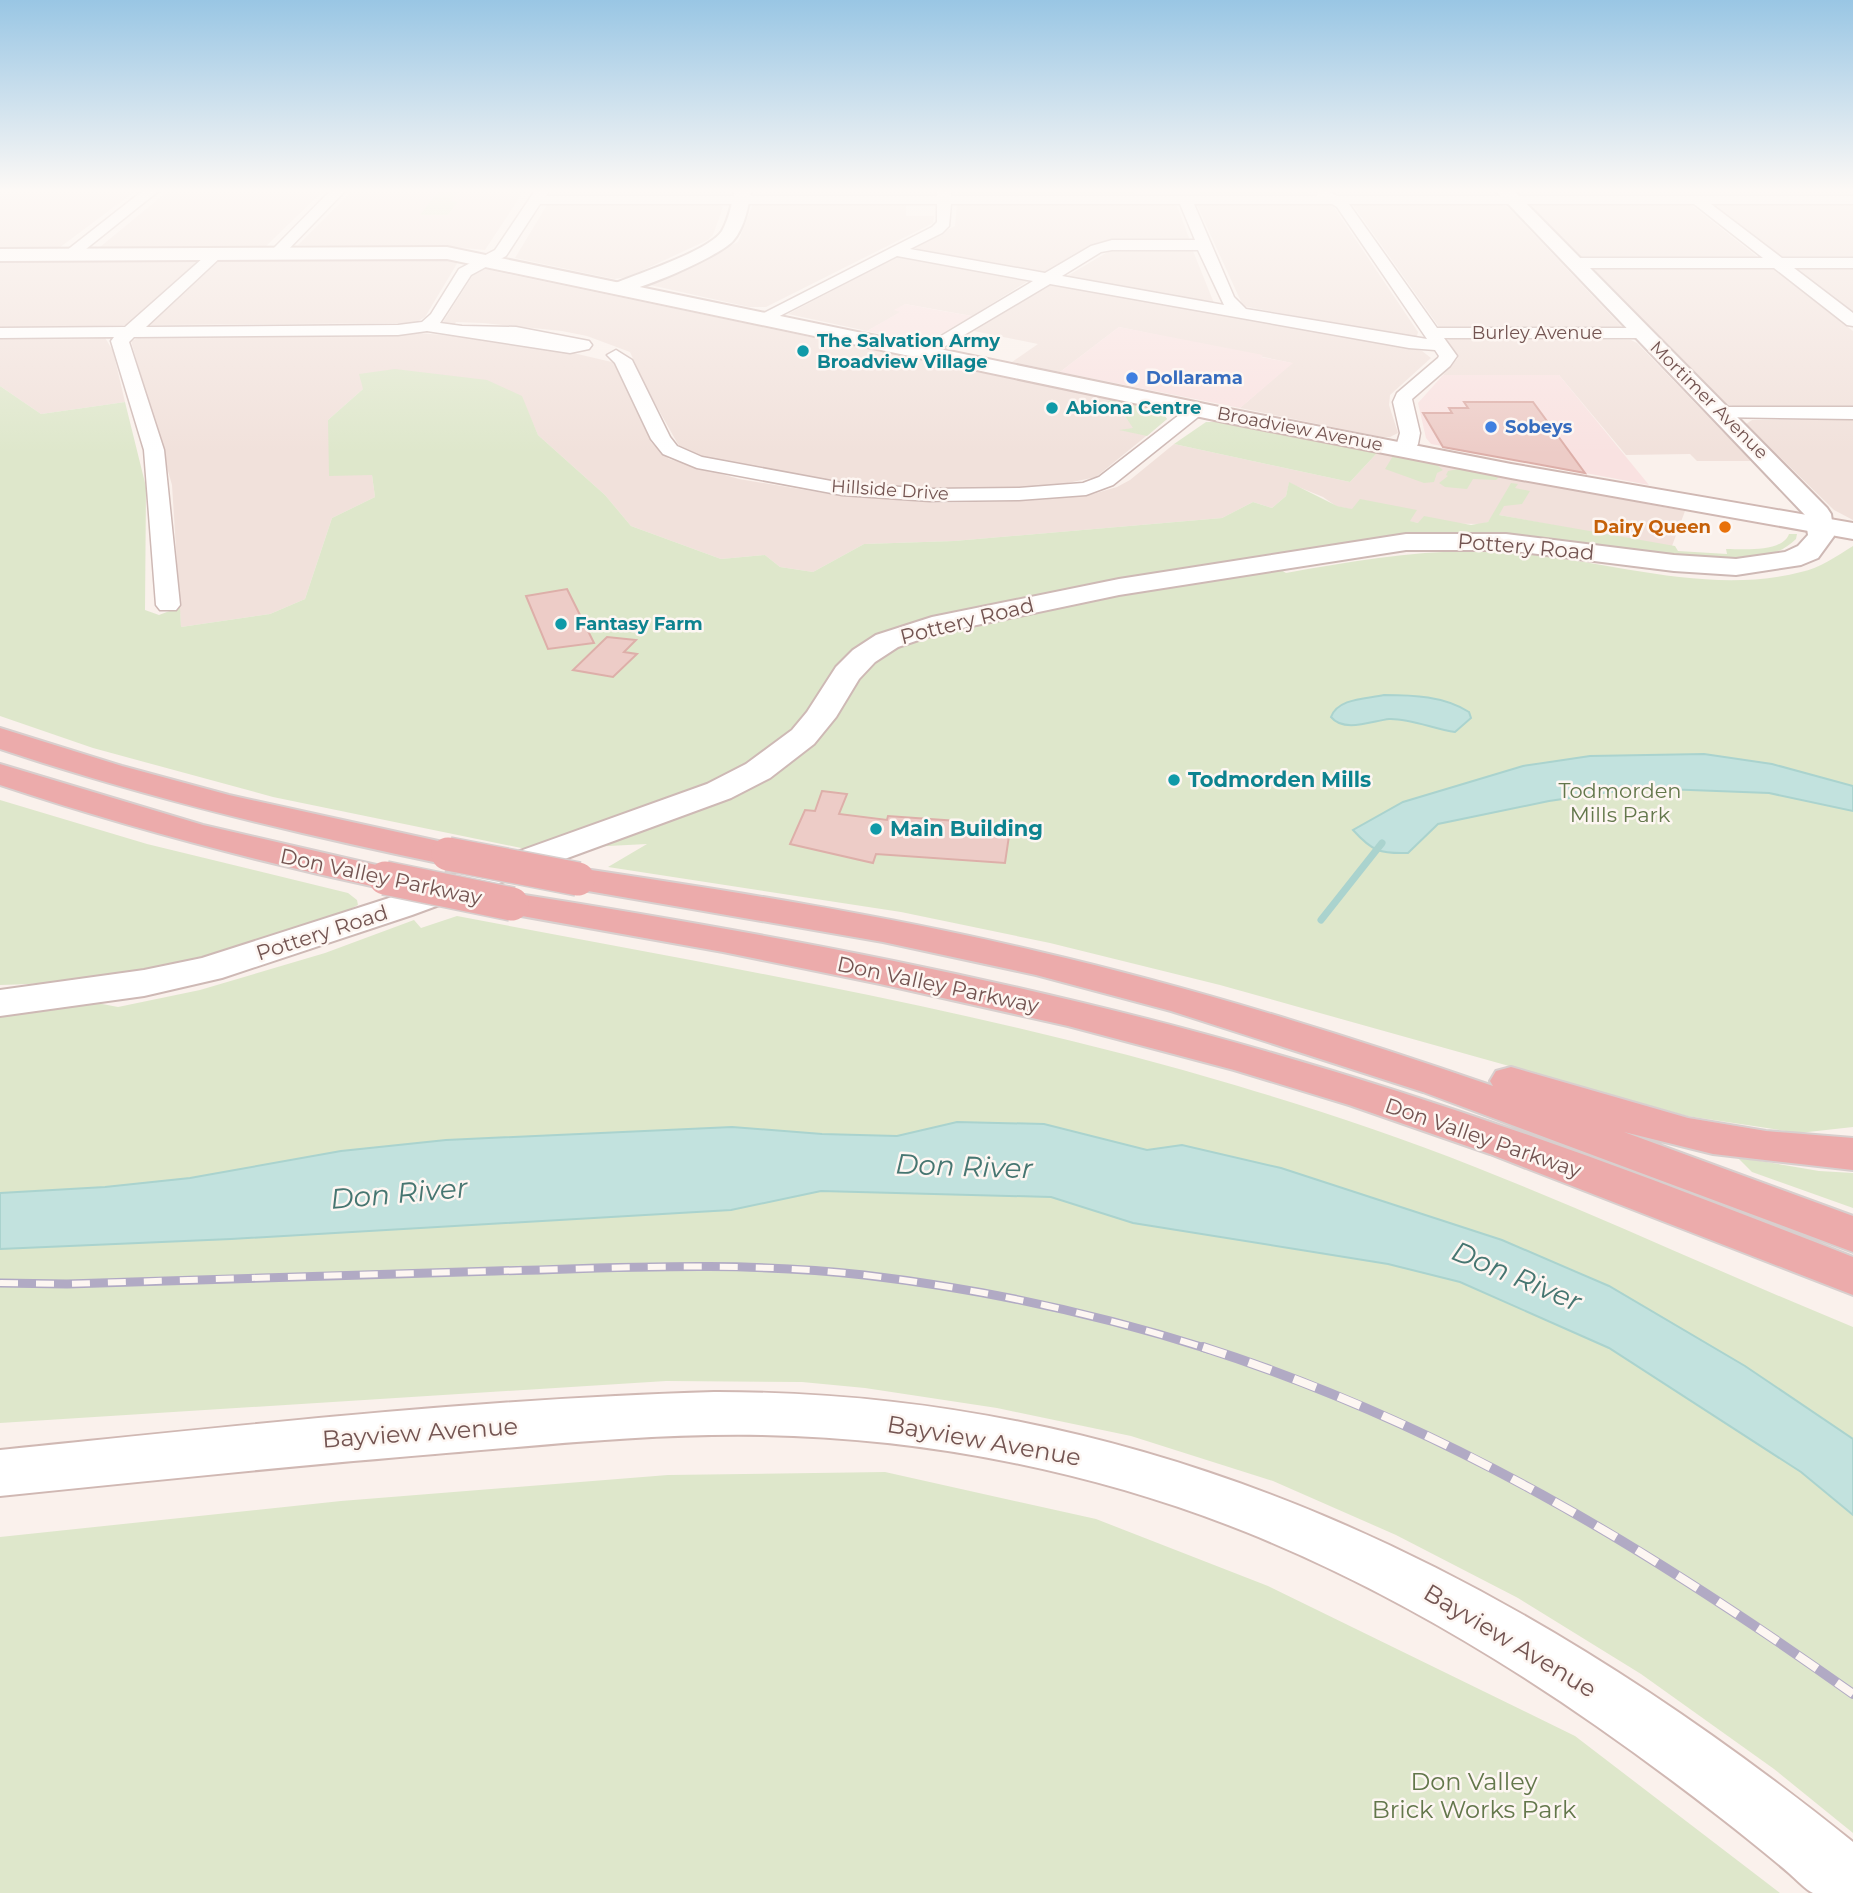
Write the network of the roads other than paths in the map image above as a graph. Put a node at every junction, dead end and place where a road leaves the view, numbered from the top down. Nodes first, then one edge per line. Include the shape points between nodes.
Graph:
1 (190, 277) edge
2 (462, 277) edge
3 (569, 277) edge
4 (646, 277) edge
5 (841, 277) edge
6 (1037, 277) edge
7 (1049, 277) edge
8 (1218, 277) edge
9 (1393, 277) edge
10 (1587, 277) edge
11 (1797, 277) edge
12 (1046, 279) junction
13 (620, 288) junction
14 (1240, 312) junction
15 (762, 317) junction
16 (1853, 321) edge
17 (427, 326) junction
18 (464, 331) junction
19 (128, 332) junction
20 (0, 333) edge
21 (1643, 333) junction
22 (1436, 339) junction
23 (927, 352) junction
24 (616, 355) dead end
25 (1199, 410) junction
26 (1721, 413) junction
27 (1853, 413) edge
28 (1405, 450) junction
29 (1820, 525) junction
30 (1853, 531) edge
31 (168, 605) dead end
32 (0, 738) edge
33 (0, 775) edge
34 (0, 995) edge
35 (55, 995) junction
36 (1183, 1001) junction
37 (0, 1003) edge
38 (1853, 1154) edge
39 (1853, 1235) edge
40 (1853, 1277) edge
41 (0, 1473) edge
42 (1853, 1884) edge

1 - 19 street
2 - 17 street
3 - 13 street, Broadview Avenue
4 - 13 street
5 - 15 street
6 - 12 street, Burley Avenue
7 - 12 street
8 - 14 street via 1227,299
9 - 22 street
10 - 21 street, Mortimer Avenue
11 - 16 street
12 - 14 street, Burley Avenue
12 - 23 street
13 - 15 street, Broadview Avenue
14 - 22 street, Burley Avenue via 1409,343
15 - 23 street, Broadview Avenue
17 - 18 street
17 - 19 street
18 - 18 street via 570,348 583,345 516,332
19 - 20 street
19 - 31 street via 120,341 154,450
21 - 22 street, Burley Avenue
21 - 26 street, Mortimer Avenue
22 - 28 street via 1447,358 1402,402 1411,434
23 - 25 street, Broadview Avenue
24 - 25 street, Hillside Drive via 623,360 661,439 681,457 725,469 884,493 1019,494 1086,489 1120,473
25 - 28 street, Broadview Avenue
26 - 27 street
26 - 29 street, Mortimer Avenue via 1818,514
28 - 29 street, Broadview Avenue
29 - 30 street, Broadview Avenue
29 - 35 street, Pottery Road via 1821,536 1808,552 1774,562 1714,567 1506,542 1406,542 1119,587 921,628 864,656 803,737 758,771 719,790 268,951 144,983
32 - 36 highway, Don Valley Parkway, bridge via 253,813 578,879 841,923 1012,958
33 - 40 highway, Don Valley Parkway, bridge via 214,840 512,904 855,966 1204,1047 1420,1114 1680,1208
34 - 35 street, Pottery Road
35 - 37 street, Pottery Road
36 - 38 highway via 1261,1012 1398,1047 1712,1138
36 - 39 highway, Don Valley Parkway via 1474,1093
41 - 42 street, Bayview Avenue via 306,1442 724,1413 853,1418 1049,1450 1174,1482 1249,1509 1466,1612 1583,1682 1692,1757

